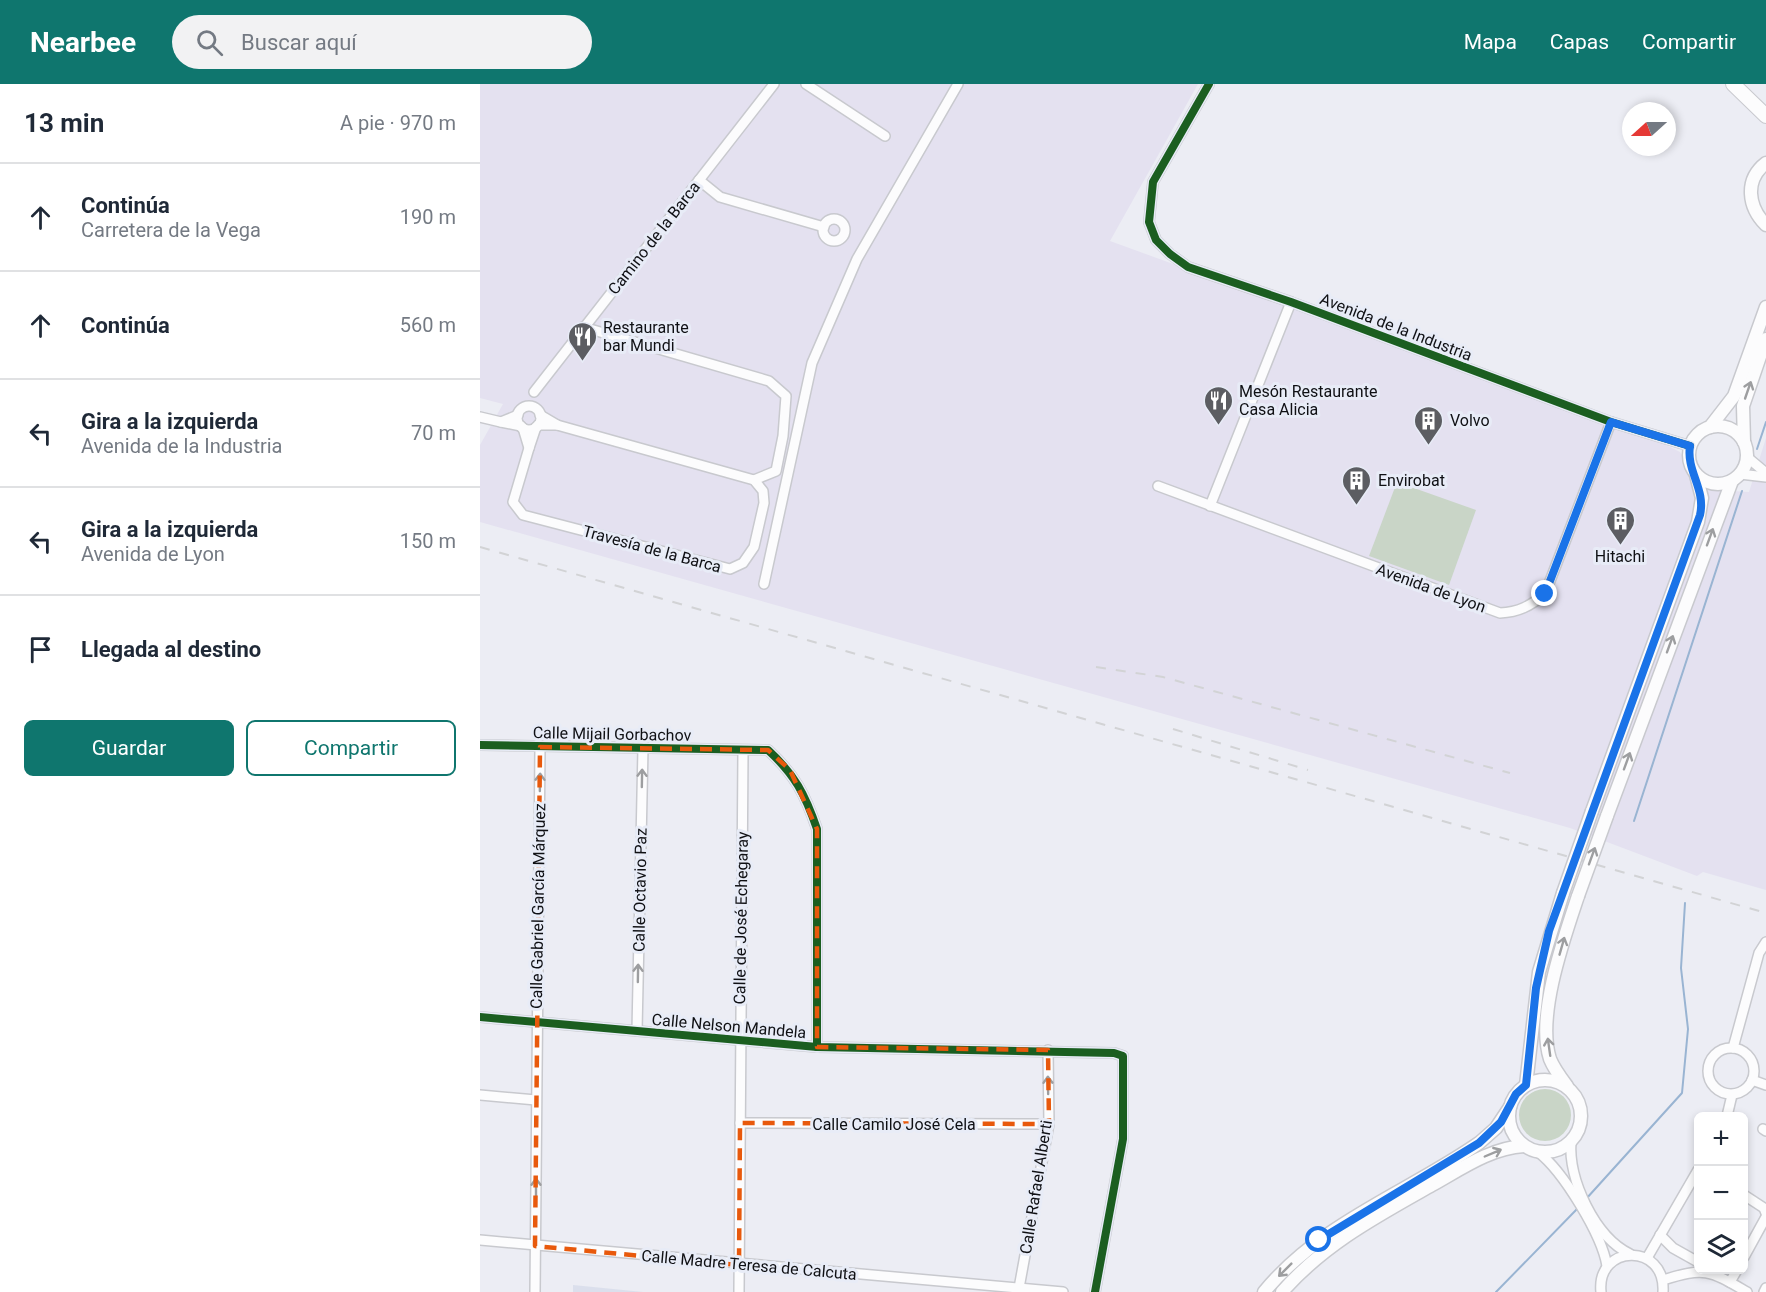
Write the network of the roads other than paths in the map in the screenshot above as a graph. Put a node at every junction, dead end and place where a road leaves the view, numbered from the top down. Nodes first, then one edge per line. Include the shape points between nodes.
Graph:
1 (774, 84) edge
2 (806, 84) edge
3 (958, 84) edge
4 (1209, 84) edge
5 (1733, 84) edge
6 (1766, 116) edge
7 (885, 136) dead end
8 (1766, 163) edge
9 (699, 180) junction
10 (1766, 225) edge
11 (824, 227) dead end
12 (1291, 302) junction
13 (1766, 307) edge
14 (583, 327) junction
15 (1766, 339) edge
16 (534, 392) junction
17 (520, 412) junction
18 (539, 413) junction
19 (480, 417) edge
20 (501, 422) junction
21 (1611, 422) junction
22 (557, 425) junction
23 (537, 426) junction
24 (522, 427) junction
25 (1710, 427) junction
26 (1744, 442) junction
27 (1690, 446) junction
28 (529, 448) junction
29 (1747, 457) junction
30 (1696, 475) junction
31 (1766, 475) edge
32 (1736, 478) junction
33 (754, 480) junction
34 (1158, 486) dead end
35 (1210, 506) junction
36 (764, 584) dead end
37 (480, 745) edge
38 (540, 747) junction
39 (643, 748) junction
40 (743, 751) junction
41 (1766, 942) edge
42 (480, 1017) edge
43 (537, 1022) junction
44 (637, 1031) junction
45 (740, 1041) junction
46 (817, 1047) junction
47 (1733, 1048) junction
48 (1048, 1050) junction
49 (1752, 1080) junction
50 (1526, 1085) junction
51 (1766, 1085) edge
52 (1571, 1092) junction
53 (480, 1095) edge
54 (1732, 1095) junction
55 (536, 1100) junction
56 (1510, 1107) junction
57 (1728, 1112) edge
58 (740, 1123) junction
59 (1049, 1124) junction
60 (1571, 1142) junction
61 (1524, 1146) junction
62 (1538, 1152) junction
63 (1694, 1177) edge
64 (1748, 1198) edge
65 (1766, 1215) edge
66 (1660, 1235) junction
67 (480, 1240) edge
68 (535, 1246) junction
69 (1748, 1248) edge
70 (1630, 1254) junction
71 (1647, 1258) junction
72 (1694, 1260) edge
73 (739, 1265) junction
74 (1606, 1266) junction
75 (1694, 1271) edge
76 (1715, 1274) edge
77 (1734, 1274) edge
78 (1663, 1280) junction
79 (1730, 1282) junction
80 (1019, 1288) junction
81 (535, 1292) edge
82 (739, 1292) edge
83 (1063, 1292) edge
84 (1095, 1292) edge
85 (1264, 1292) edge
86 (1282, 1292) edge
87 (1601, 1292) edge
88 (1663, 1292) edge
89 (1747, 1292) edge

1 - 9 street, Camino de la Barca
2 - 7 street
3 - 36 street via 857,259 812,363
4 - 12 street, Avenida de la Industria via 1153,182 1149,222 1156,240 1188,267
5 - 6 highway
8 - 10 main road via 1756,173 1750,195
9 - 11 street via 720,197
9 - 14 street, Camino de la Barca
12 - 21 street, Avenida de la Industria
12 - 35 street
13 - 25 main road via 1730,403
14 - 16 street, Camino de la Barca
14 - 33 street via 769,381 780,388 786,396 776,471
26 -> 15 main road via 1743,406
16 - 17 street, Camino de la Barca
16 - 18 street
17 - 18 street via 529,406
17 - 20 street
17 - 24 street
18 - 22 street
18 - 23 street
19 - 20 street
20 - 24 street
21 - 27 street, Avenida de la Industria
21 - 35 street, Avenida de Lyon via 1545,594 1514,612 1500,613
22 - 23 street
22 - 33 street
23 - 24 street
23 - 28 street
24 - 28 street
25 - 26 main road via 1733,431
25 - 27 main road via 1698,434
26 - 29 main road
27 - 30 main road via 1689,456
28 - 33 street, Travesía de la Barca via 513,502 524,515 730,569 743,563 754,547 765,503 763,491
29 - 31 street
29 - 32 main road
30 - 32 main road via 1713,484
30 - 50 main road, bridge via 1702,498 1700,515 1563,893 1539,972
31 - 32 street
52 -> 32 main road, bridge via 1550,1059 1547,1037 1556,964 1607,816
34 - 35 street, Avenida de Lyon
37 - 38 street, Calle Mijail Gorbachov
38 - 39 street, Calle Mijail Gorbachov
43 -> 38 street, Calle Gabriel García Márquez
39 - 40 street, Calle Mijail Gorbachov
44 -> 39 street, Calle Octavio Paz
40 - 45 street, Calle de José Echegaray
40 - 46 street, Calle Mijail Gorbachov via 768,750 790,770 807,798 817,829
41 - 47 street via 1759,953
42 - 43 street, Calle Nelson Mandela
43 - 44 street, Calle Nelson Mandela
43 - 55 street, Calle Gabriel García Márquez
44 - 45 street, Calle Nelson Mandela
45 - 46 street, Calle Nelson Mandela
45 - 58 street, Calle de José Echegaray
46 - 48 street, Calle Nelson Mandela
47 - 49 street via 1751,1059
47 - 54 street via 1712,1056 1707,1070 1717,1090
59 -> 48 street, Calle Rafael Alberti
48 - 84 street, Calle Nelson Mandela via 1123,1056 1123,1139
49 - 51 street
49 - 54 street via 1744,1091
50 - 52 main road via 1550,1080
50 - 56 main road
52 - 60 main road via 1581,1122
53 - 55 street
54 - 57 street
68 -> 55 street, Calle Gabriel García Márquez
56 - 61 main road via 1510,1129
56 -> 85 main road via 1479,1143 1332,1231 1292,1262
58 - 59 street, Calle Camilo José Cela
58 - 73 street, Calle de José Echegaray
59 - 80 street, Calle Rafael Alberti
60 - 62 main road via 1554,1152
60 - 70 street via 1572,1174 1585,1201 1607,1237 1618,1249
61 - 62 main road
86 -> 61 main road via 1323,1252 1358,1227 1494,1151
62 - 74 street via 1559,1172 1573,1194 1600,1243
63 - 66 street
64 - 65 street via 1764,1208
65 - 69 street
66 - 71 street
66 - 72 street
67 - 68 street, Calle Madre Teresa de Calcuta
68 - 73 street, Calle Madre Teresa de Calcuta
68 - 81 street, Calle Gabriel García Márquez
70 - 71 street
70 - 74 street
71 - 78 street
73 - 80 street, Calle Madre Teresa de Calcuta
73 - 82 street, Calle de José Echegaray
74 - 87 street
75 - 78 street
76 - 79 street
77 - 79 street
78 - 88 street
79 - 89 street
80 - 83 street, Calle Madre Teresa de Calcuta

